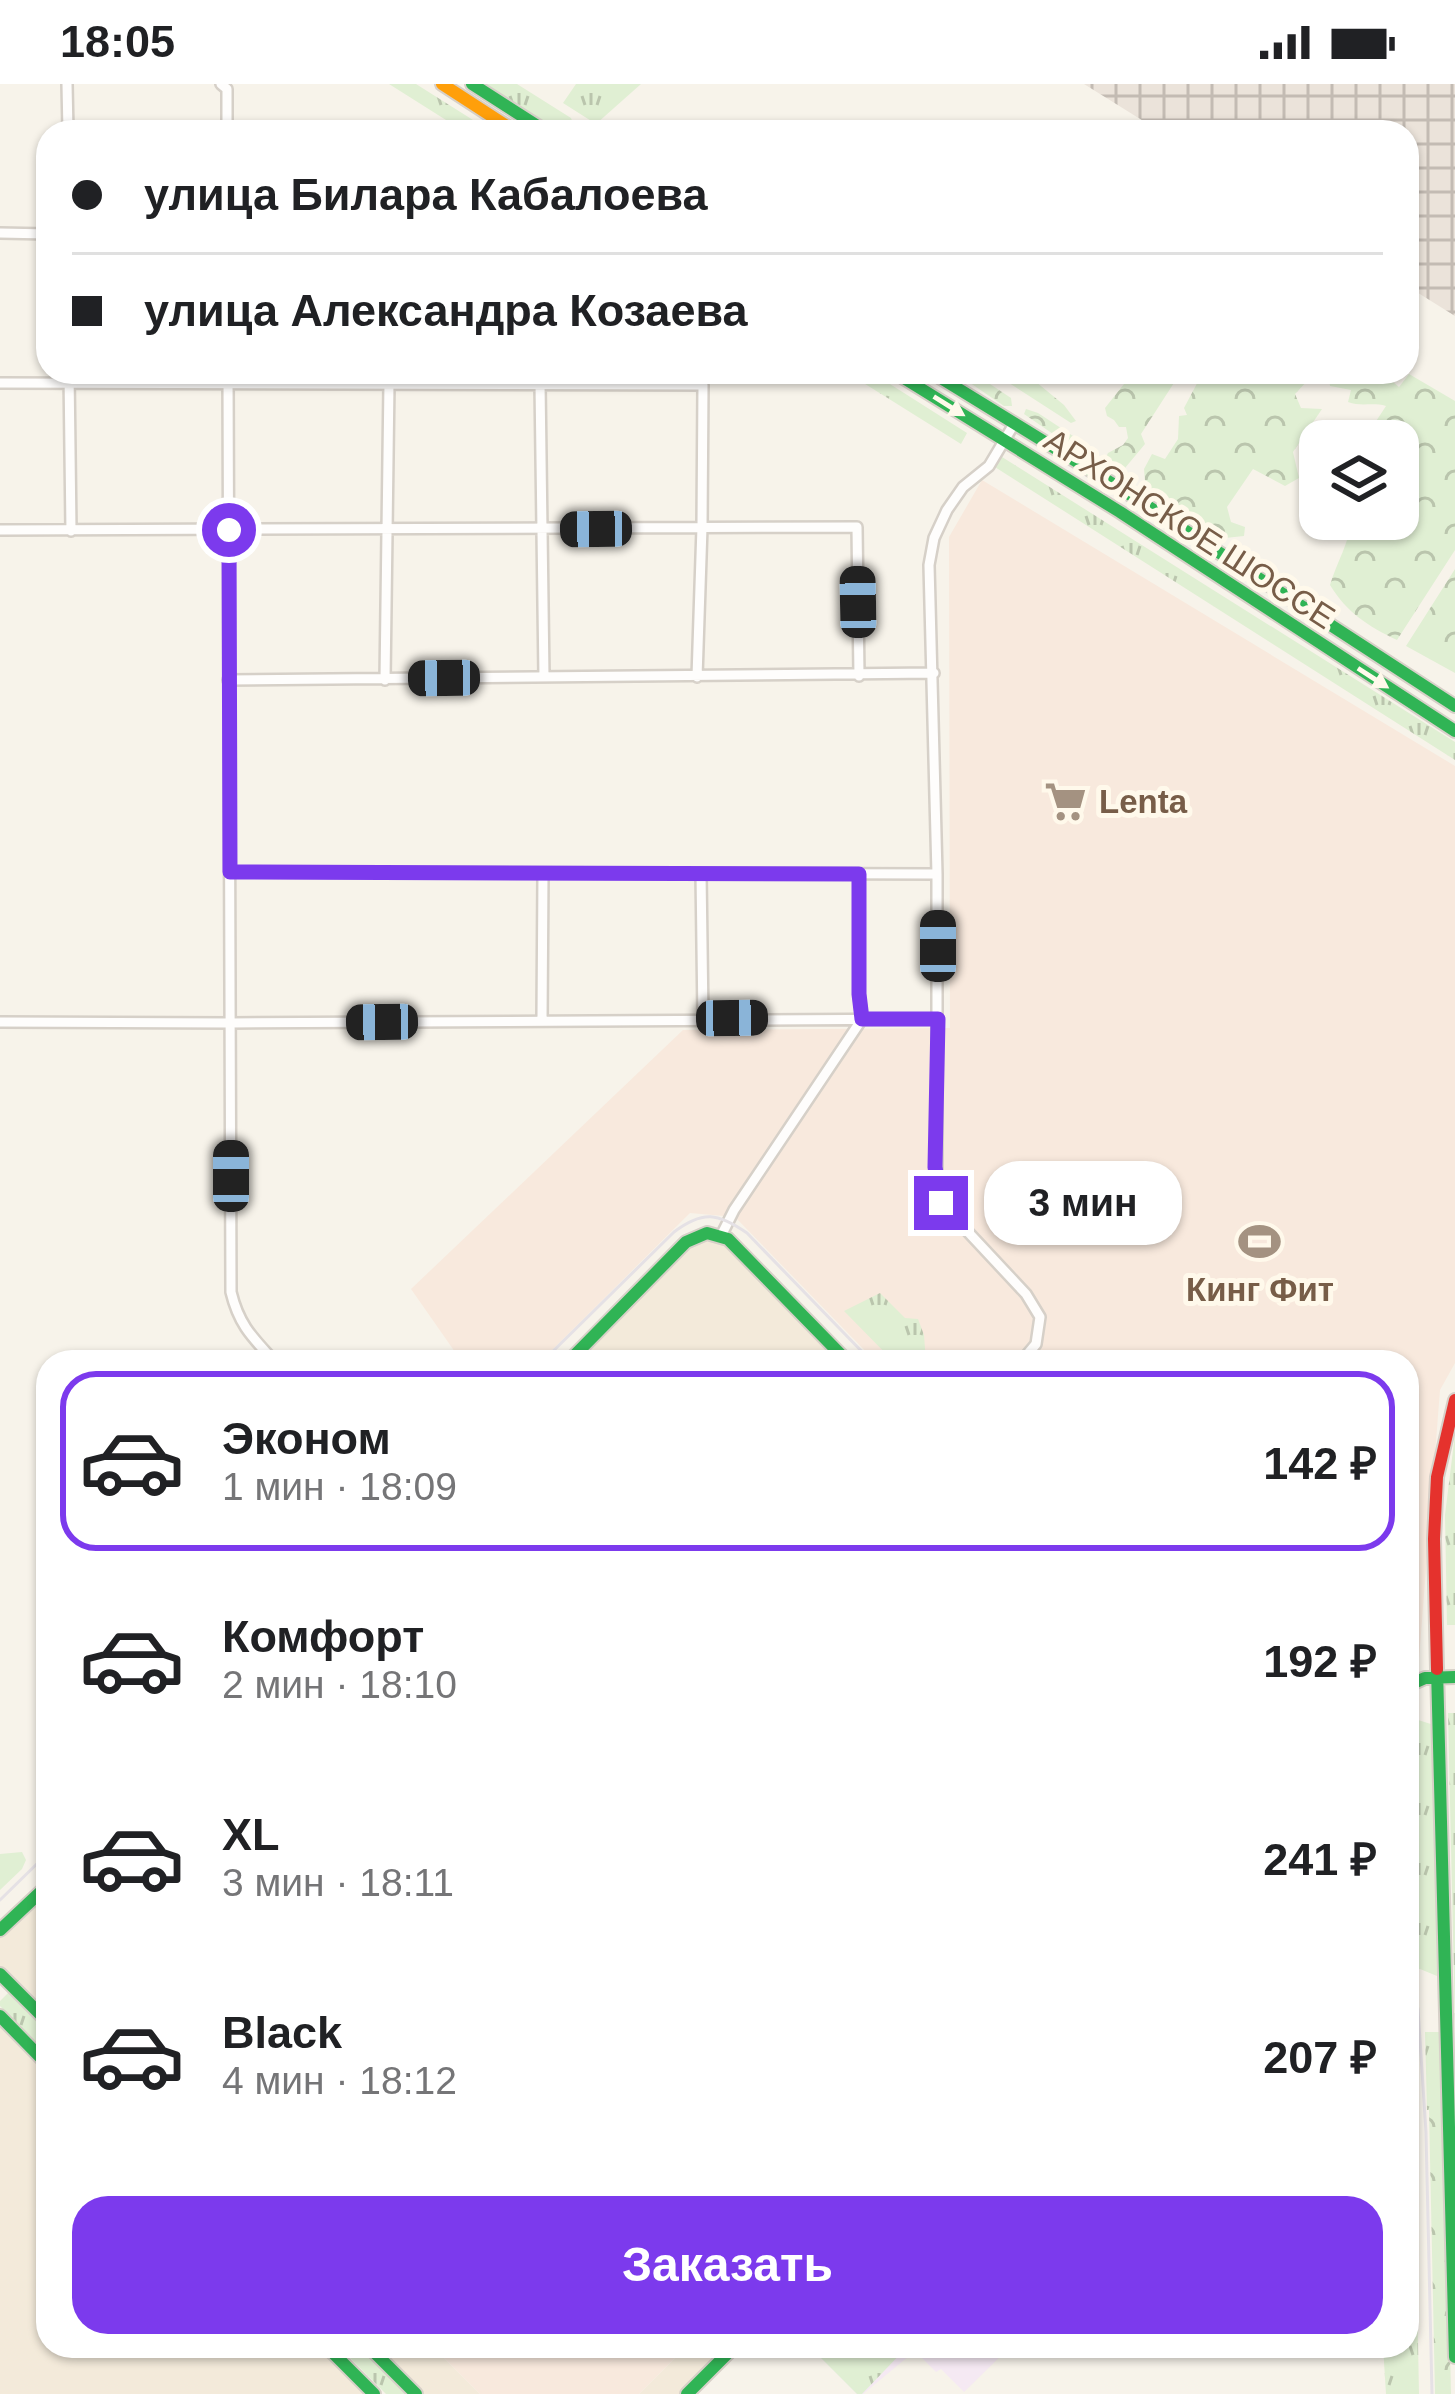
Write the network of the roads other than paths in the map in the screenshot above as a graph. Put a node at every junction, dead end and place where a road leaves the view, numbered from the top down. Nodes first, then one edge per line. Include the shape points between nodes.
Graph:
1 (67, 84) edge
2 (442, 84) edge
3 (472, 84) edge
4 (224, 86) edge
5 (68, 120) edge
6 (226, 120) edge
7 (498, 120) edge
8 (529, 120) edge
9 (0, 233) edge
10 (36, 234) edge
11 (36, 380) edge
12 (0, 383) edge
13 (69, 384) edge
14 (228, 384) edge
15 (389, 384) edge
16 (490, 384) edge
17 (913, 384) edge
18 (950, 384) edge
19 (540, 385) junction
20 (1014, 424) junction
21 (1004, 441) junction
22 (702, 527) junction
23 (386, 529) junction
24 (543, 529) junction
25 (0, 530) edge
26 (229, 530) junction
27 (71, 531) junction
28 (934, 673) junction
29 (544, 676) junction
30 (859, 676) junction
31 (697, 677) junction
32 (228, 680) junction
33 (385, 680) junction
34 (1455, 706) edge
35 (1455, 731) edge
36 (230, 872) junction
37 (543, 872) junction
38 (701, 873) junction
39 (859, 874) junction
40 (937, 874) junction
41 (703, 1018) junction
42 (862, 1019) junction
43 (938, 1019) junction
44 (542, 1020) junction
45 (0, 1022) edge
46 (231, 1023) junction
47 (721, 1236) junction
48 (264, 1350) edge
49 (580, 1350) edge
50 (836, 1350) edge
51 (1031, 1350) edge
52 (1455, 1400) edge
53 (1455, 1677) edge
54 (1438, 1678) junction
55 (1419, 1681) edge
56 (36, 1897) edge
57 (0, 1930) edge
58 (0, 1974) edge
59 (36, 2010) edge
60 (0, 2016) edge
61 (36, 2053) edge
62 (1455, 2357) edge
63 (338, 2358) edge
64 (380, 2358) edge
65 (724, 2358) edge
66 (374, 2394) edge
67 (416, 2394) edge
68 (687, 2394) edge

1 - 5 street
2 - 7 main road
3 - 8 main road
4 - 6 street
9 - 10 street
11 - 12 street
13 - 27 street
14 - 26 street
15 - 23 street
16 - 19 street
17 -> 21 main road, АРХОНСКОЕ ШОССЕ
18 - 20 main road, АРХОНСКОЕ ШОССЕ
19 - 22 street via 703,385
19 - 24 street
20 - 21 street
20 - 34 main road, АРХОНСКОЕ ШОССЕ
21 - 28 street via 963,487 934,538
21 -> 35 main road, АРХОНСКОЕ ШОССЕ
22 - 24 street
22 - 30 street via 857,527
22 - 31 street
23 - 24 street
23 - 26 street
23 - 33 street
24 - 29 street
25 - 27 street
26 - 27 street
26 - 32 street
28 - 30 street
28 - 40 street
29 - 31 street
29 - 33 street
30 - 31 street
32 - 33 street
32 - 36 street
36 - 37 street
36 - 46 street
37 - 38 street
37 - 44 street
38 - 39 street
38 - 41 street
39 - 40 street
39 - 42 street
40 - 43 street
41 - 42 street
41 - 44 street
42 - 43 street
42 - 47 street
43 - 51 street via 937,1190 1040,1317
44 - 46 street
45 - 46 street
46 - 48 street via 231,1292 237,1316
47 - 49 main road via 701,1232 686,1242
47 - 50 main road
52 - 54 main road via 1435,1509
53 - 54 main road
54 - 55 main road
54 - 62 main road
56 - 57 main road
58 - 59 main road
60 - 61 main road
63 - 66 main road
64 - 67 main road
65 - 68 main road

